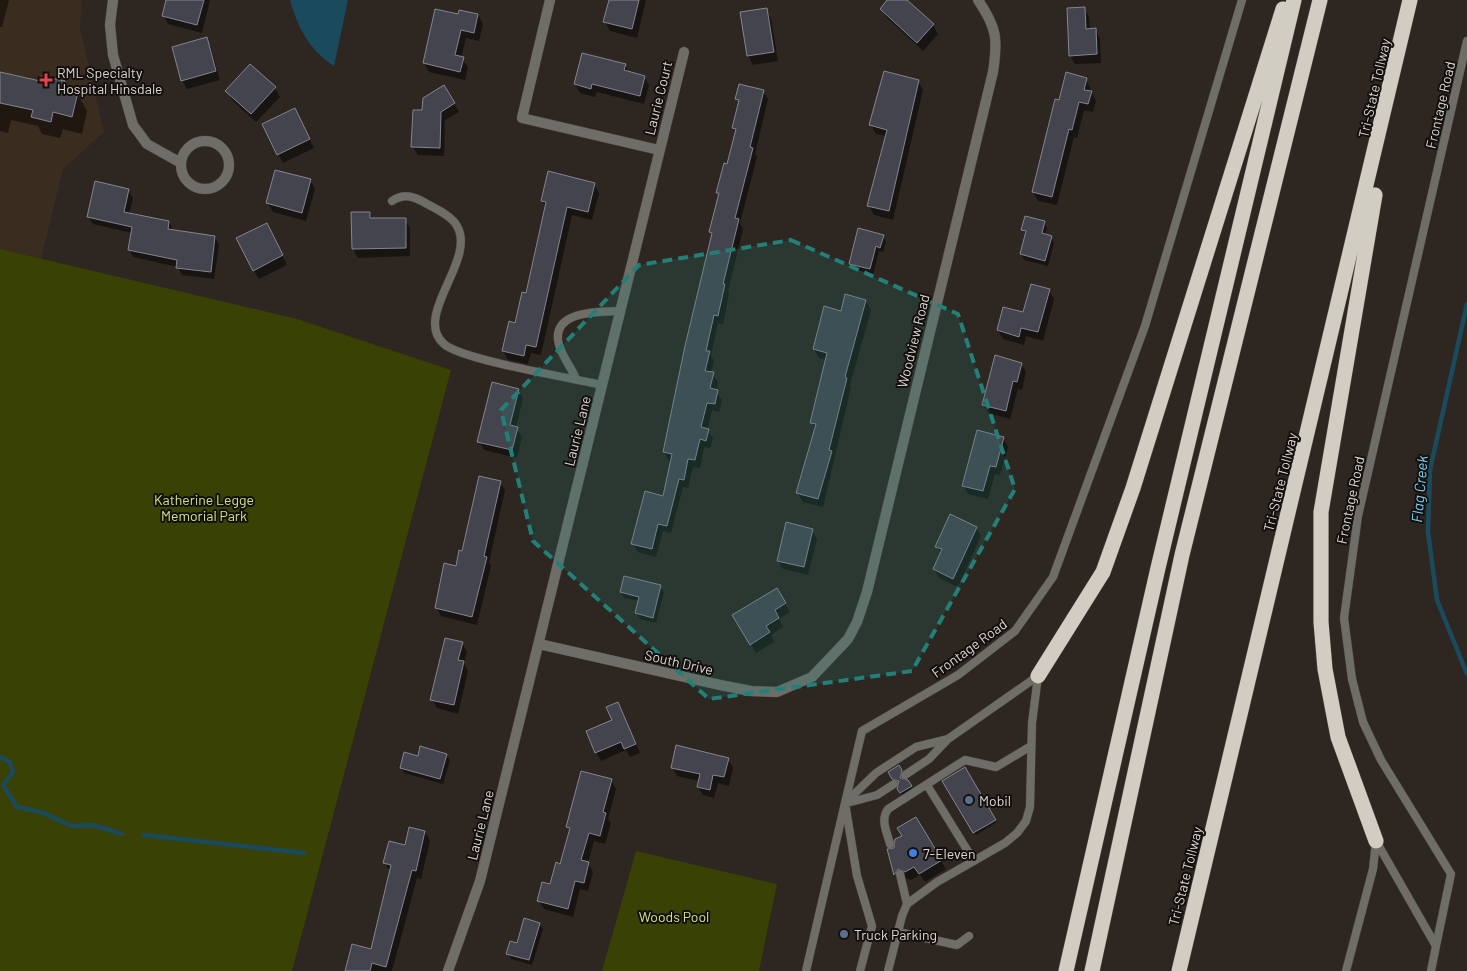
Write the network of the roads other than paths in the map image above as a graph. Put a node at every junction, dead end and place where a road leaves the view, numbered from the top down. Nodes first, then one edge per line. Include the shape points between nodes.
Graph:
1 (113, 0) edge
2 (550, 0) edge
3 (978, 0) edge
4 (1242, 0) edge
5 (1286, 0) edge
6 (1294, 0) edge
7 (1320, 0) edge
8 (1410, 0) edge
9 (1467, 41) edge
10 (684, 52) dead end
11 (1398, 60) junction
12 (660, 150) junction
13 (181, 163) junction
14 (392, 201) dead end
15 (620, 311) junction
16 (576, 379) junction
17 (602, 385) junction
18 (539, 644) junction
19 (1038, 676) junction
20 (812, 677) joint
21 (948, 739) junction
22 (1031, 746) junction
23 (905, 775) dead end
24 (894, 784) dead end
25 (926, 785) junction
26 (845, 803) junction
27 (1376, 841) junction
28 (890, 844) dead end
29 (974, 861) junction
30 (900, 874) dead end
31 (907, 904) junction
32 (898, 932) junction
33 (969, 936) dead end
34 (1436, 946) junction
35 (448, 971) edge
36 (806, 971) edge
37 (860, 971) edge
38 (888, 971) edge
39 (1066, 971) edge
40 (1092, 971) edge
41 (1179, 971) edge
42 (1346, 971) edge
43 (1431, 971) edge

1 - 13 street via 110,25 113,55 133,125 147,144
2 - 12 street via 522,118
3 - 20 street, Woodview Road via 994,27 996,50 993,72 867,592 848,639
4 - 26 lane, Frontage Road via 1145,326 1053,577 1015,631 958,675 862,731
5 - 19 highway via 1136,480 1103,572
6 - 39 highway via 1158,568
7 - 40 highway via 1182,555
8 - 11 highway, Tri-State Tollway
9 - 34 lane, Frontage Road via 1358,516 1344,618 1352,678 1363,722 1380,760 1451,874
10 - 12 street, Laurie Court
11 - 27 highway via 1321,512 1321,622 1326,669 1338,736
11 - 41 highway, Tri-State Tollway
12 - 15 street, Laurie Lane
13 - 13 street via 187,181 205,189 220,184 229,163 223,149 209,141 187,148
14 - 16 lane via 400,196 414,197 458,227 461,238 459,254 434,325 444,344 482,358
15 - 16 lane via 593,312 569,318 562,324 558,340
15 - 17 street, Laurie Lane
16 - 17 lane
17 - 18 street, Laurie Lane
18 - 20 street, South Drive via 751,691 777,692
18 - 35 street, Laurie Lane via 480,881
19 - 21 lane
19 - 22 lane
21 - 23 lane via 929,759
21 - 26 lane via 916,747 876,773
22 - 25 lane via 996,767 965,760
22 - 29 lane via 1030,807 1026,821 1017,833
24 - 26 lane via 877,795
25 - 28 lane via 884,814
25 - 29 lane
26 - 36 lane, Frontage Road
26 - 37 lane via 857,876 872,926
27 - 34 lane
27 - 42 lane via 1373,869
29 - 31 lane via 924,890
30 - 31 lane
31 - 32 lane
32 - 33 lane via 957,945
32 - 38 lane
34 - 43 lane, Frontage Road

